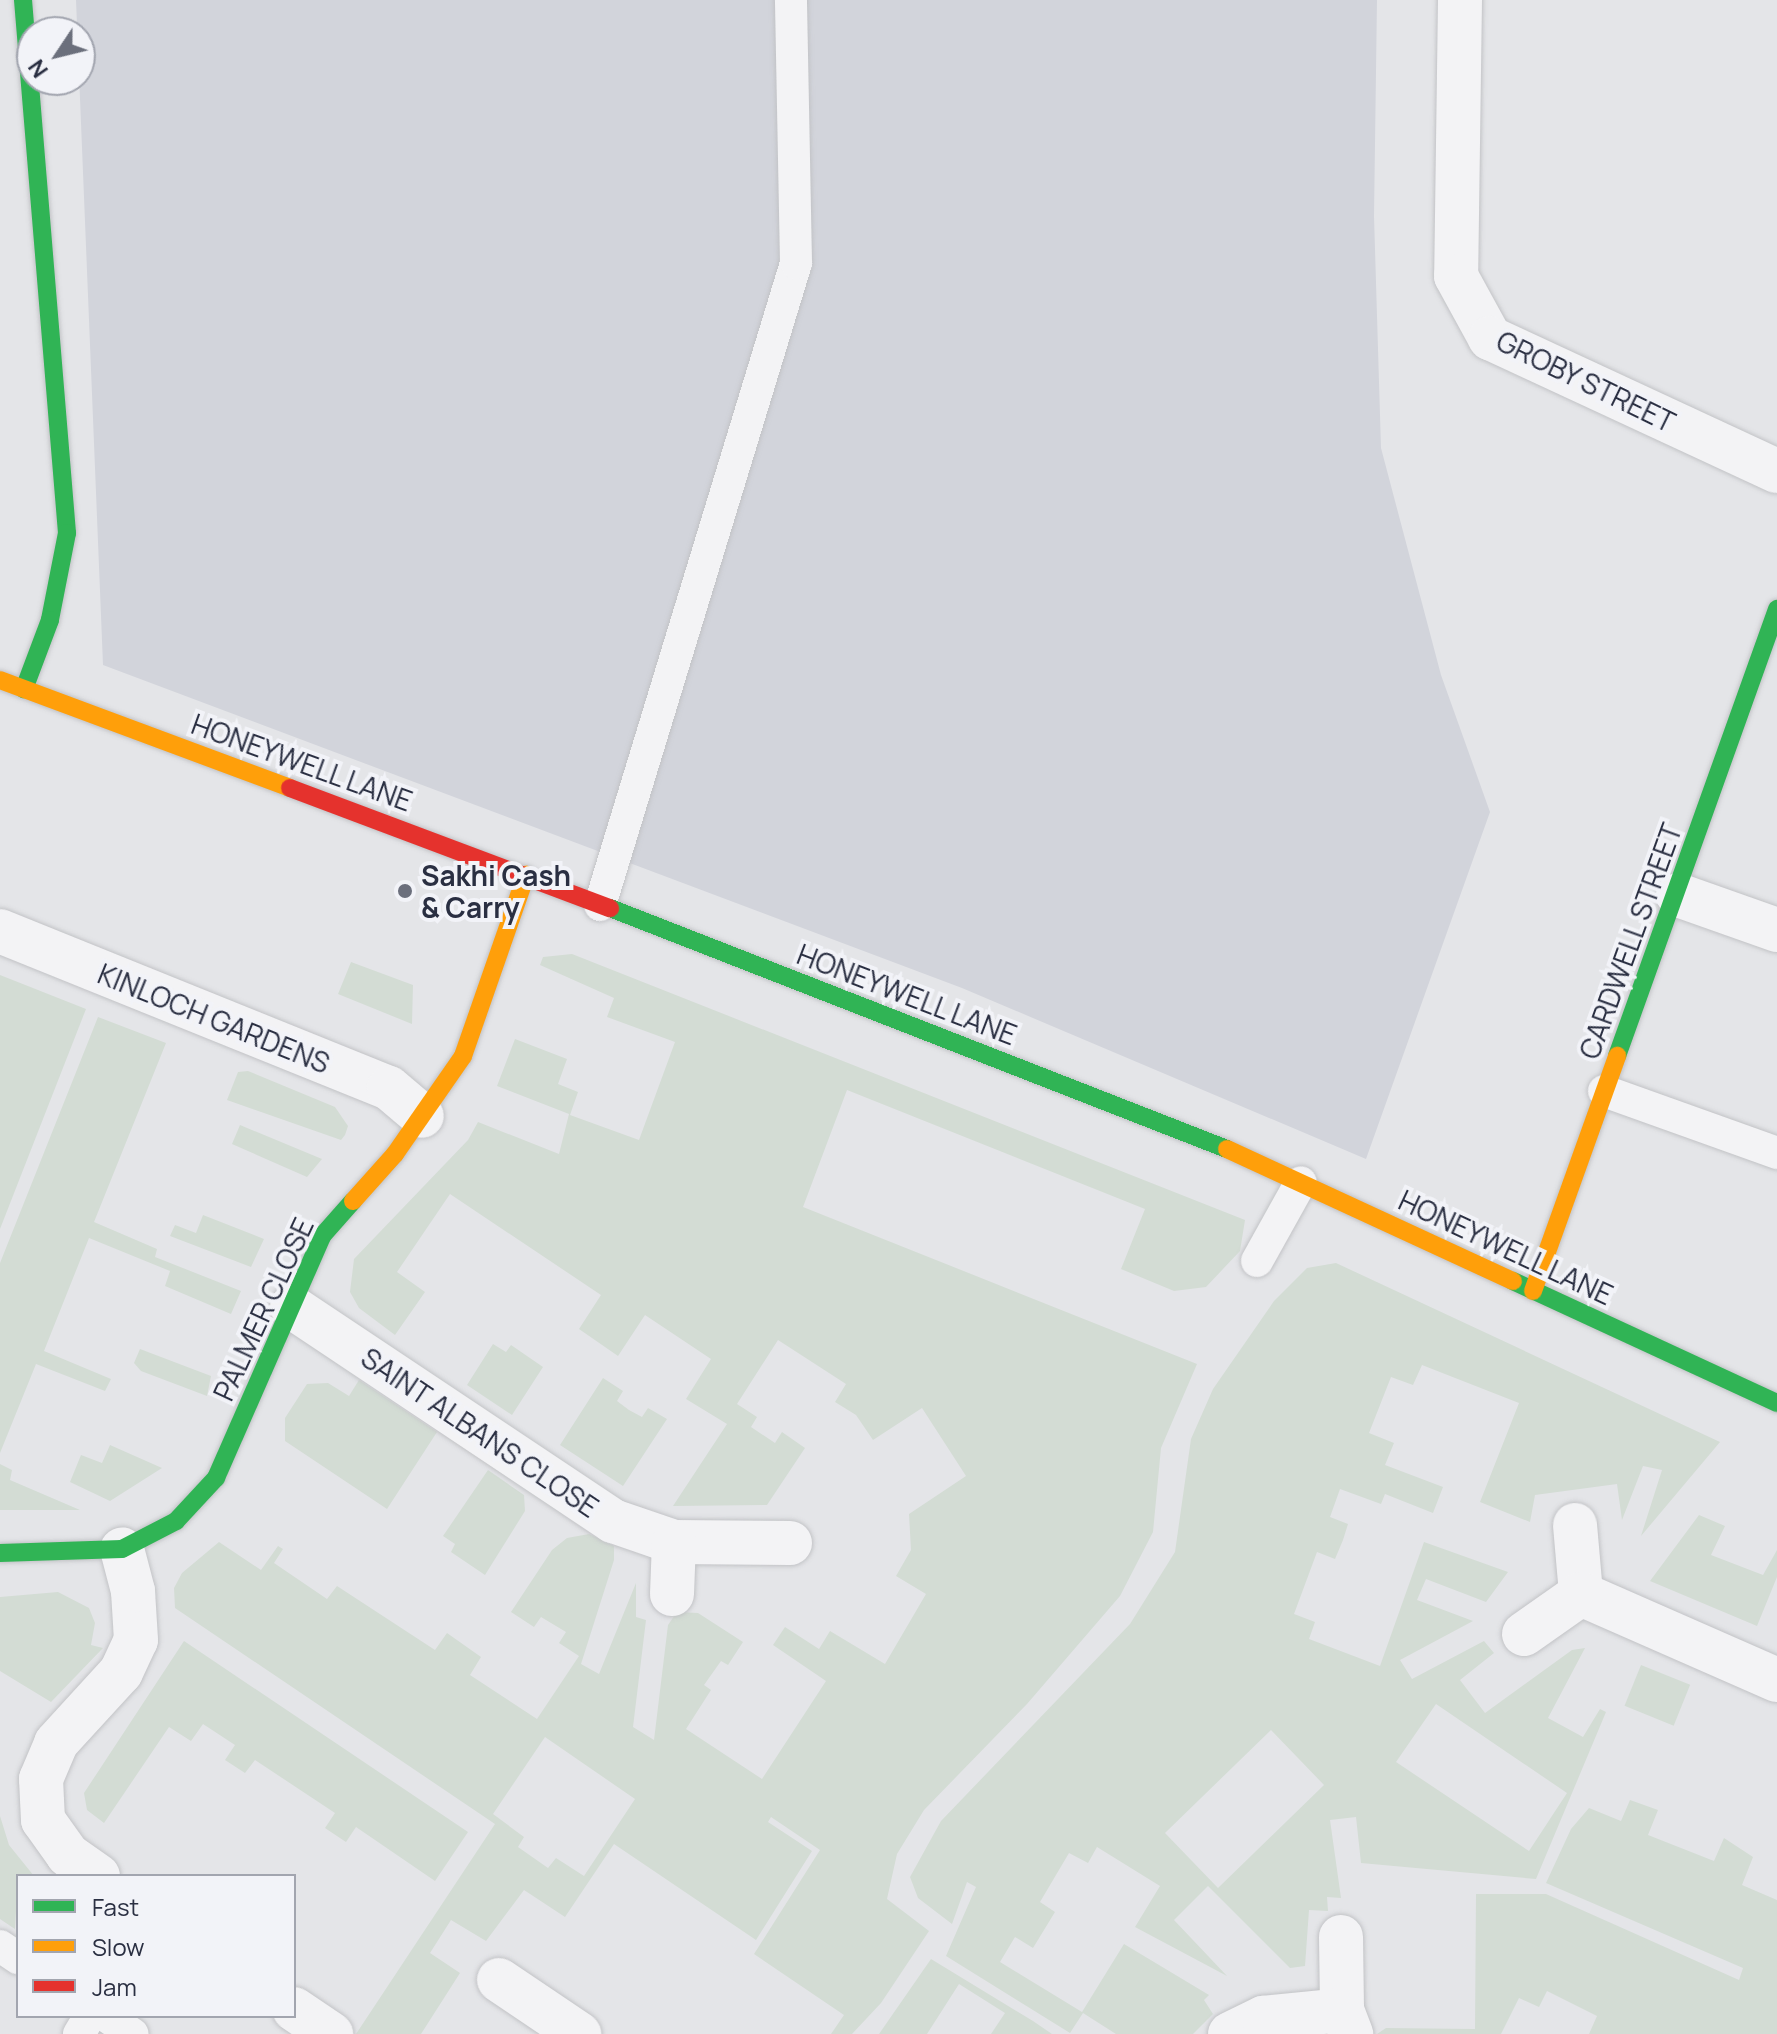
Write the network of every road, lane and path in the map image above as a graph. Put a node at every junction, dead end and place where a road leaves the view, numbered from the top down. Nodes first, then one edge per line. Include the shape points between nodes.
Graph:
1 (791, 0) edge
2 (1460, 0) edge
3 (24, 96) edge
4 (1777, 471) edge
5 (1777, 609) edge
6 (0, 680) edge
7 (24, 689) junction
8 (1764, 690) edge
9 (526, 875) junction
10 (1678, 895) junction
11 (600, 905) junction
12 (1777, 930) edge
13 (0, 931) edge
14 (1604, 1091) junction
15 (422, 1116) junction
16 (1777, 1153) edge
17 (1301, 1182) junction
18 (1257, 1261) dead end
19 (1533, 1291) junction
20 (292, 1307) junction
21 (1777, 1403) edge
22 (1575, 1525) dead end
23 (674, 1542) junction
24 (790, 1543) dead end
25 (122, 1549) junction
26 (0, 1553) edge
27 (672, 1594) dead end
28 (1581, 1594) junction
29 (1524, 1634) dead end
30 (1777, 1680) edge
31 (95, 1874) edge
32 (1341, 1937) dead end
33 (499, 1980) dead end
34 (296, 2010) edge
35 (109, 2018) edge
36 (1347, 2022) edge
37 (133, 2034) edge
38 (331, 2034) edge
39 (579, 2034) edge
40 (1230, 2034) edge

1 - 11 lane via 796,263
2 - 4 street, GROBY STREET via 1456,276 1490,338
3 - 7 street via 67,533 50,620
5 - 8 street, CARDWELL STREET
6 - 7 street, HONEYWELL LANE
7 - 9 street, HONEYWELL LANE
8 - 10 street, CARDWELL STREET
9 - 11 street, HONEYWELL LANE
9 - 15 street, PALMER CLOSE via 463,1056
10 - 12 street
10 - 14 street, CARDWELL STREET
11 - 17 street, HONEYWELL LANE
13 - 15 street, KINLOCH GARDENS via 389,1088
14 - 16 lane
14 - 19 street, CARDWELL STREET
15 - 20 street, PALMER CLOSE via 322,1236
17 - 18 lane
17 - 19 street, HONEYWELL LANE
19 - 21 street, HONEYWELL LANE
20 - 23 street, SAINT ALBANS CLOSE via 613,1521
20 - 25 street, PALMER CLOSE via 216,1478 176,1521
22 - 28 street
23 - 24 street, SAINT ALBANS CLOSE
23 - 27 street
25 - 26 street, PALMER CLOSE
25 - 31 street via 135,1605 136,1640 121,1672 56,1743 41,1779 43,1820 68,1855
28 - 29 street
28 - 30 street
32 - 36 street
33 - 39 street
34 - 38 street
35 - 37 lane
36 - 40 street via 1263,2018

